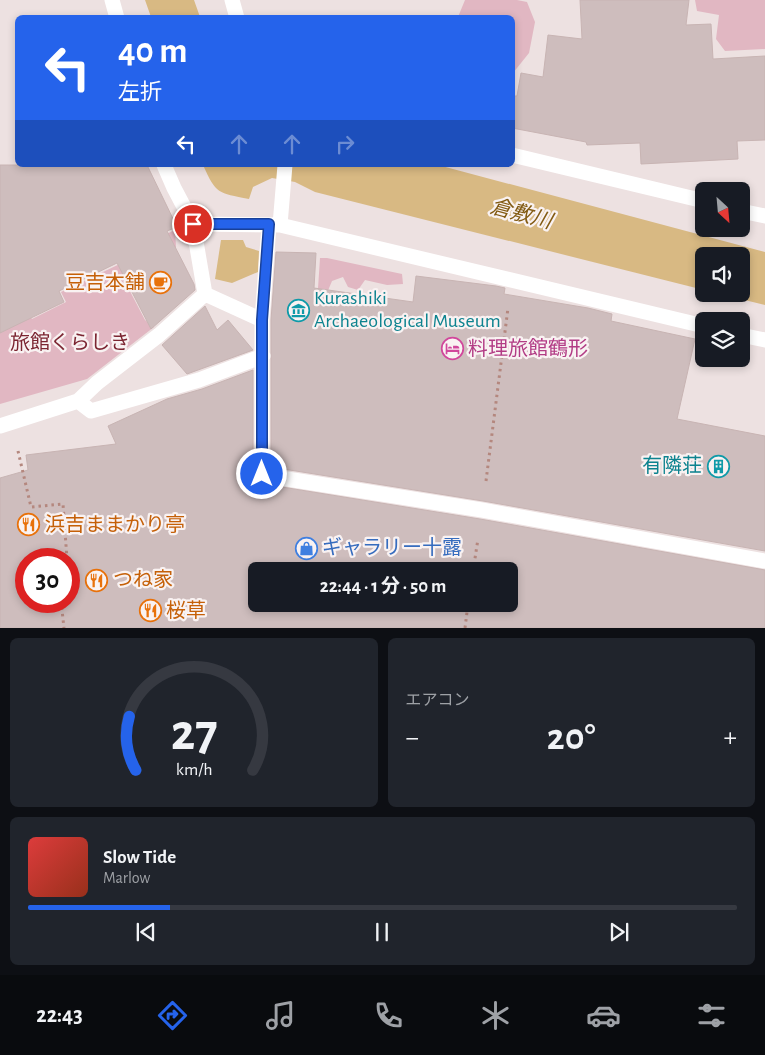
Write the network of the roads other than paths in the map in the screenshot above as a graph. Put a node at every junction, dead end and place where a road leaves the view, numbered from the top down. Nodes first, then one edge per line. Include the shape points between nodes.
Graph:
1 (112, 0) edge
2 (232, 0) edge
3 (116, 15) edge
4 (236, 15) edge
5 (515, 156) edge
6 (165, 167) edge
7 (284, 167) edge
8 (695, 199) edge
9 (750, 212) edge
10 (765, 216) edge
11 (193, 224) junction
12 (274, 225) junction
13 (205, 294) junction
14 (262, 320) junction
15 (695, 324) edge
16 (750, 336) edge
17 (765, 340) edge
18 (263, 356) junction
19 (78, 402) junction
20 (6, 424) edge
21 (765, 561) edge

1 - 3 street
2 - 4 street
5 - 8 street
6 - 11 street
7 - 12 street via 282,194
9 - 10 street
11 - 12 street
11 - 13 street
12 - 14 street
12 - 15 street
13 - 14 street
13 - 19 street
14 - 18 street
16 - 17 street
18 - 19 street via 198,380 91,411
18 - 21 street via 262,474
19 - 20 street

